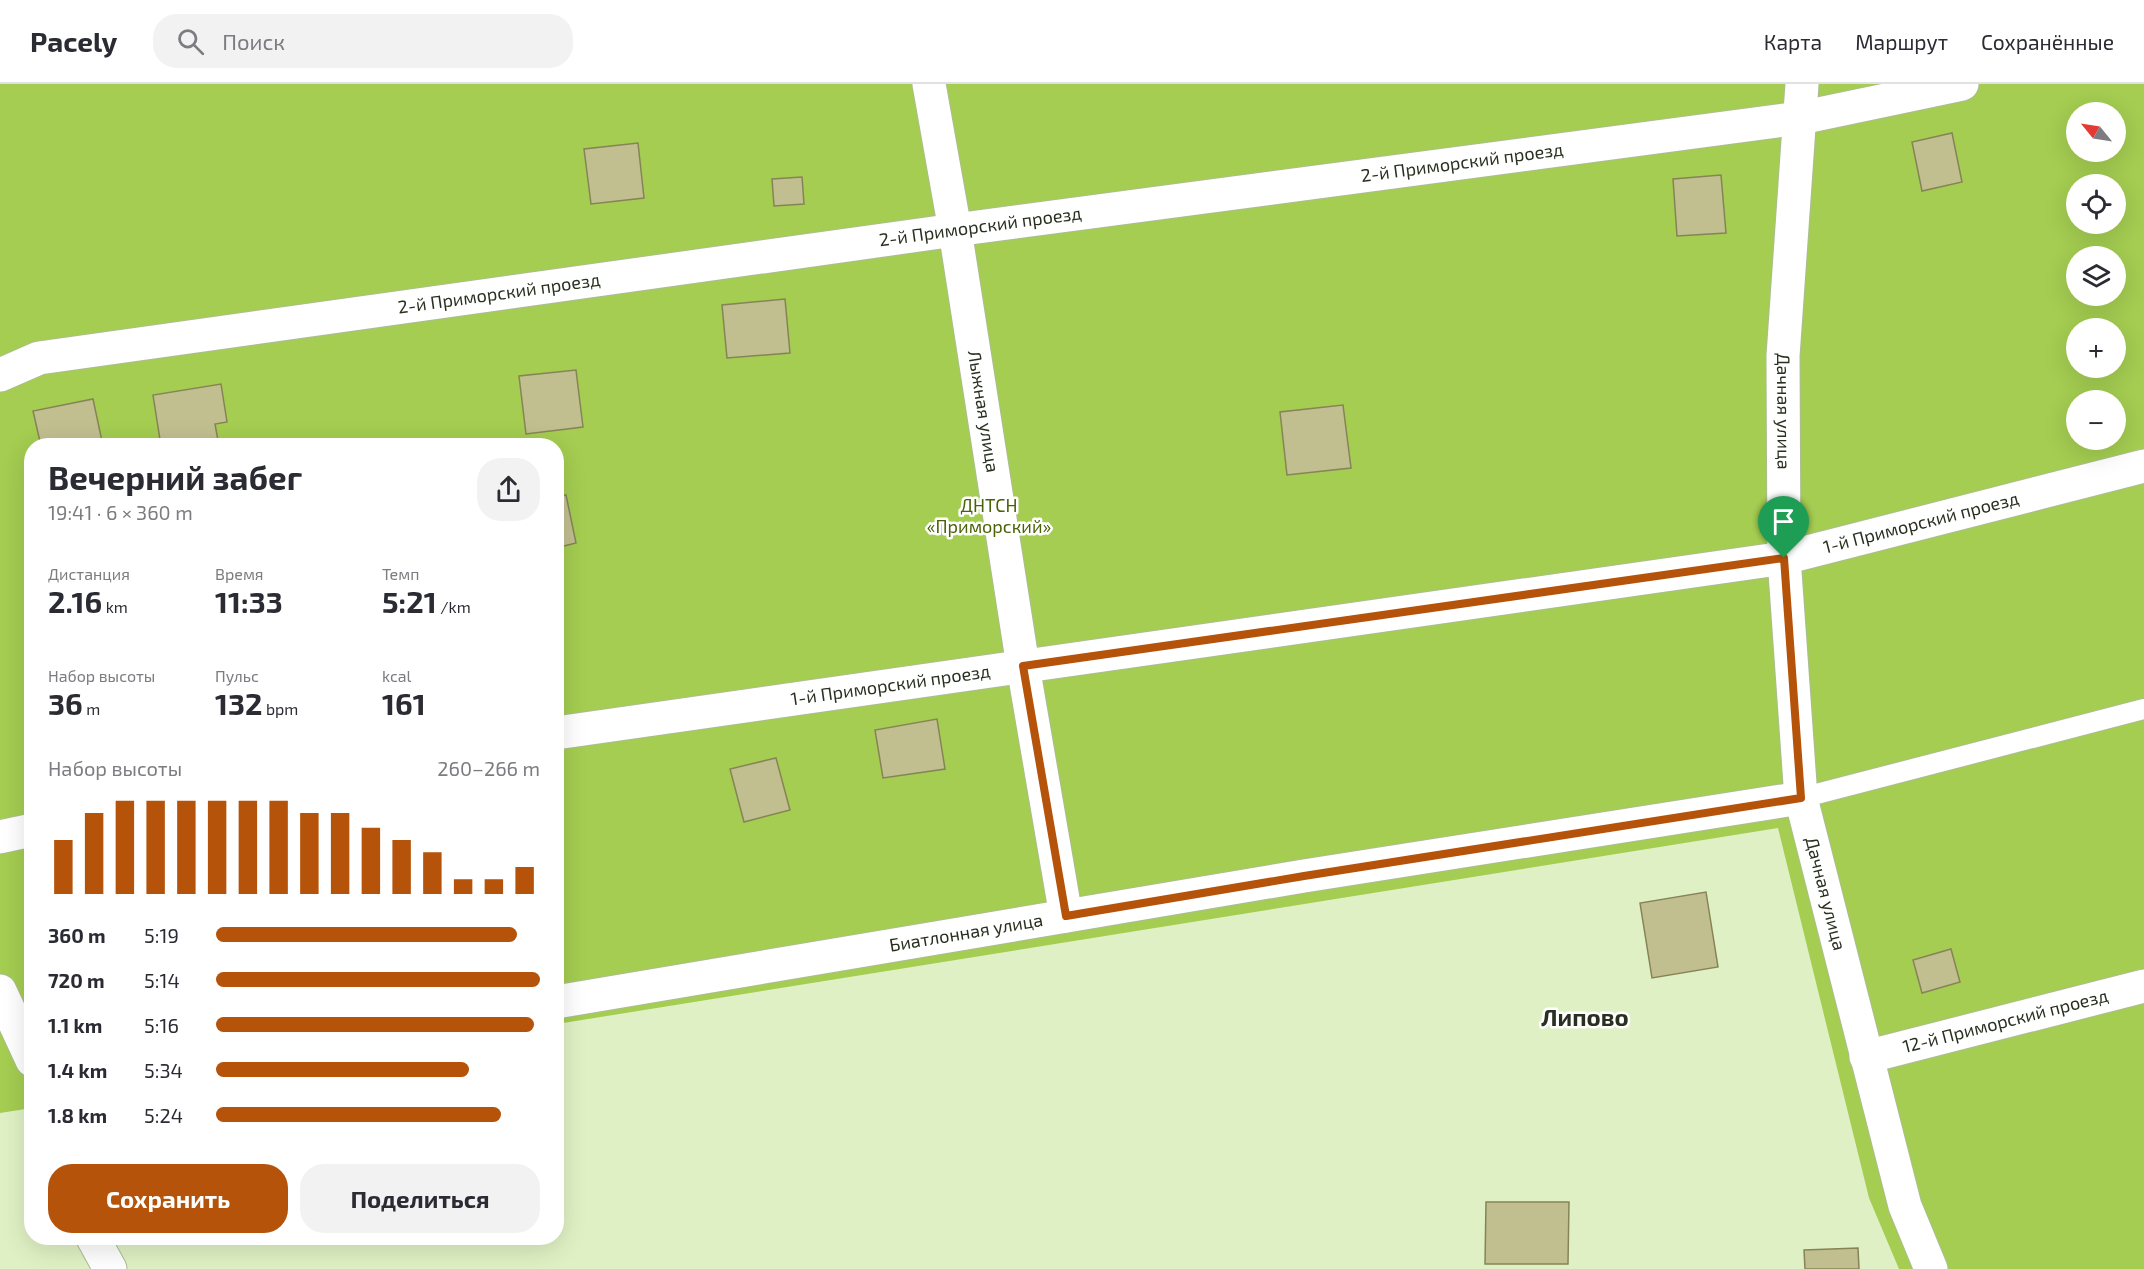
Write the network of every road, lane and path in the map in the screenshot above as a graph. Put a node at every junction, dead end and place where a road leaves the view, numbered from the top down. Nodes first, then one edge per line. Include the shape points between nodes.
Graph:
1 (929, 84) edge
2 (1802, 84) edge
3 (1962, 84) edge
4 (1800, 118) junction
5 (955, 230) junction
6 (0, 375) edge
7 (2144, 466) edge
8 (1784, 558) junction
9 (1023, 666) junction
10 (2144, 709) edge
11 (564, 732) edge
12 (1801, 798) junction
13 (24, 832) edge
14 (0, 837) edge
15 (1066, 916) junction
16 (2144, 986) edge
17 (0, 991) edge
18 (564, 1001) edge
19 (24, 1043) edge
20 (1866, 1057) junction
21 (97, 1245) edge
22 (110, 1269) edge
23 (1931, 1269) edge

1 - 5 street, Лыжная улица
2 - 4 street, Дачная улица
3 - 4 street, 2-й Приморский проезд
4 - 5 street, 2-й Приморский проезд
4 - 8 street, Дачная улица via 1783,356
5 - 6 street, 2-й Приморский проезд via 39,358
5 - 9 street, Лыжная улица
7 - 8 street, 1-й Приморский проезд
8 - 9 street, 1-й Приморский проезд
8 - 12 street, Дачная улица
9 - 11 street, 1-й Приморский проезд
9 - 15 street, Лыжная улица
10 - 12 lane
12 - 15 street, Биатлонная улица
12 - 20 street, Дачная улица
13 - 14 street
15 - 18 street, Биатлонная улица
16 - 20 street, 12-й Приморский проезд
17 - 19 street
20 - 23 street, Дачная улица via 1905,1206
21 - 22 street

